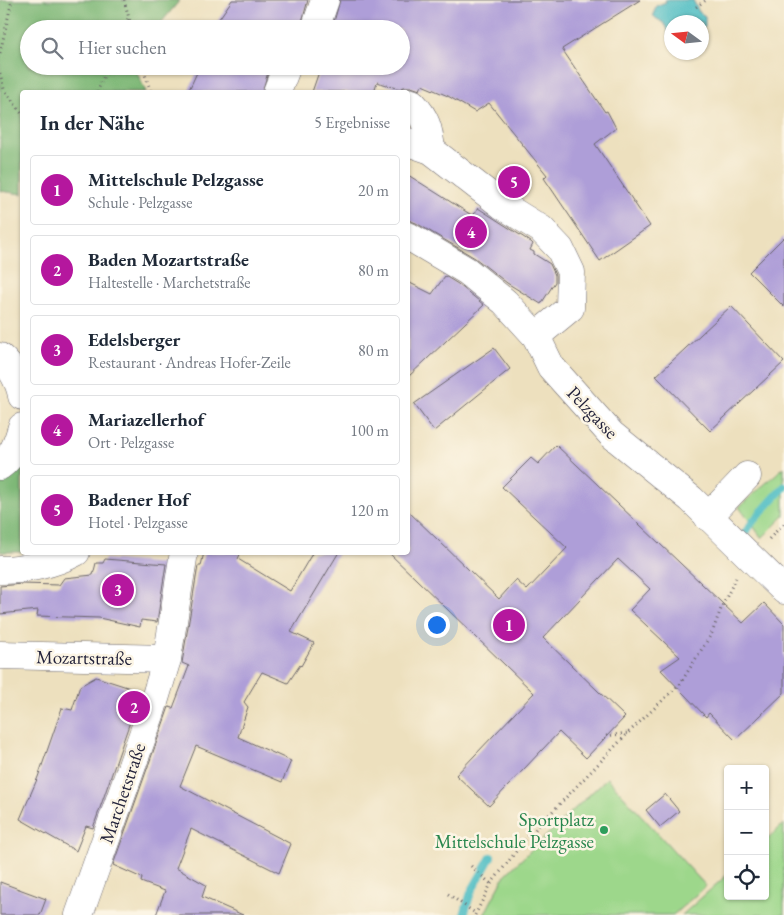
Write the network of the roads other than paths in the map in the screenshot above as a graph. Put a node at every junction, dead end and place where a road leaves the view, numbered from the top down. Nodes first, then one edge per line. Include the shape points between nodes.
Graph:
1 (325, 0) edge
2 (318, 20) edge
3 (283, 75) edge
4 (299, 75) edge
5 (277, 90) edge
6 (295, 90) edge
7 (410, 102) edge
8 (419, 146) edge
9 (410, 237) edge
10 (536, 336) junction
11 (0, 358) edge
12 (20, 386) edge
13 (20, 436) edge
14 (0, 466) edge
15 (747, 476) dead end
16 (708, 517) junction
17 (70, 555) edge
18 (184, 555) edge
19 (0, 570) edge
20 (784, 590) edge
21 (0, 655) edge
22 (167, 659) junction
23 (79, 915) edge

1 - 2 street
3 - 5 street
4 - 6 street
7 - 8 street via 423,114 429,133
8 - 10 street via 541,229 560,248 571,272 570,308
9 - 10 street, Pelzgasse via 467,271 505,302
10 - 16 street, Pelzgasse via 551,367 611,434 691,499
11 - 12 street via 6,362
13 - 14 street via 18,444
15 - 16 street
16 - 20 street, Pelzgasse
17 - 19 street
18 - 22 street, Marchetstraße
21 - 22 street, Mozartstraße
22 - 23 street, Marchetstraße

